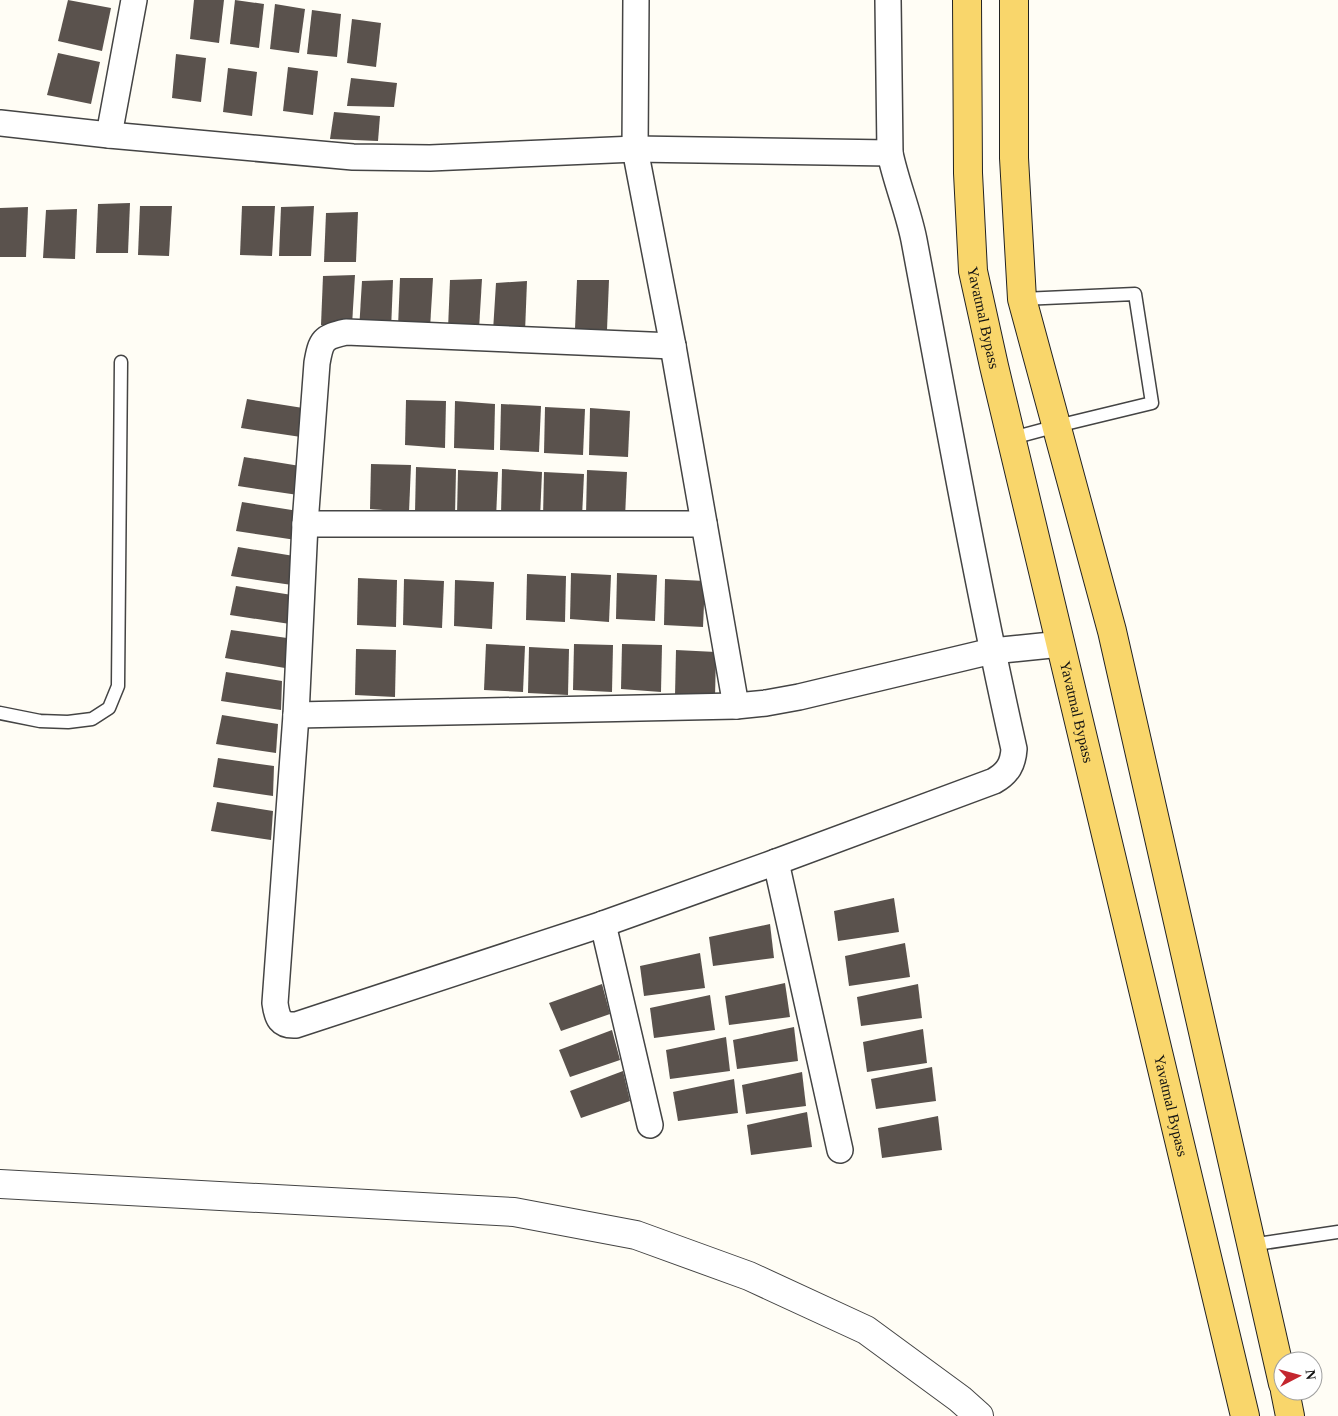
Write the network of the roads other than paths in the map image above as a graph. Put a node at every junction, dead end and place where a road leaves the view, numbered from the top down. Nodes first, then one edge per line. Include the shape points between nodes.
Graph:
1 (134, 0) edge
2 (636, 0) edge
3 (888, 0) edge
4 (967, 0) edge
5 (1014, 0) edge
6 (0, 123) edge
7 (109, 135) junction
8 (635, 149) junction
9 (890, 153) junction
10 (1022, 299) junction
11 (673, 346) junction
12 (122, 362) dead end
13 (1057, 426) junction
14 (1012, 438) junction
15 (304, 524) junction
16 (704, 524) junction
17 (1061, 644) junction
18 (992, 651) junction
19 (736, 706) junction
20 (0, 713) edge
21 (296, 715) junction
22 (776, 862) junction
23 (603, 924) junction
24 (650, 1125) dead end
25 (840, 1150) dead end
26 (0, 1184) edge
27 (1338, 1232) edge
28 (1250, 1245) junction
29 (1275, 1351) edge
30 (1286, 1401) edge
31 (979, 1416) edge
32 (1245, 1416) edge
33 (1290, 1416) edge

1 - 7 street
2 - 8 street
3 - 9 street
4 - 14 main road, Yavatmal Bypass via 968,174 973,271
5 - 10 main road via 1014,158
6 - 7 street
7 - 8 street via 389,158
8 - 9 street
8 - 11 street
9 - 18 street via 913,236
10 - 13 main road
10 - 13 lane via 1135,294 1152,403
11 - 15 street via 334,334 324,339 319,349
11 - 16 street
12 - 20 lane via 118,686 110,708 92,719 40,721
13 - 14 lane
13 - 28 main road via 1112,631
14 - 17 main road, Yavatmal Bypass
15 - 16 street
15 - 21 street
16 - 19 street
17 - 18 street
17 - 32 main road, Yavatmal Bypass
18 - 19 street via 799,697
18 - 22 street via 1014,748 1013,760 1002,776
19 - 21 street
21 - 23 street via 275,1003 282,1023 296,1025
22 - 23 street
22 - 25 street
23 - 24 street
26 - 31 street via 514,1212 636,1235 749,1276 866,1330
27 - 28 lane
28 - 29 main road
30 - 33 main road

